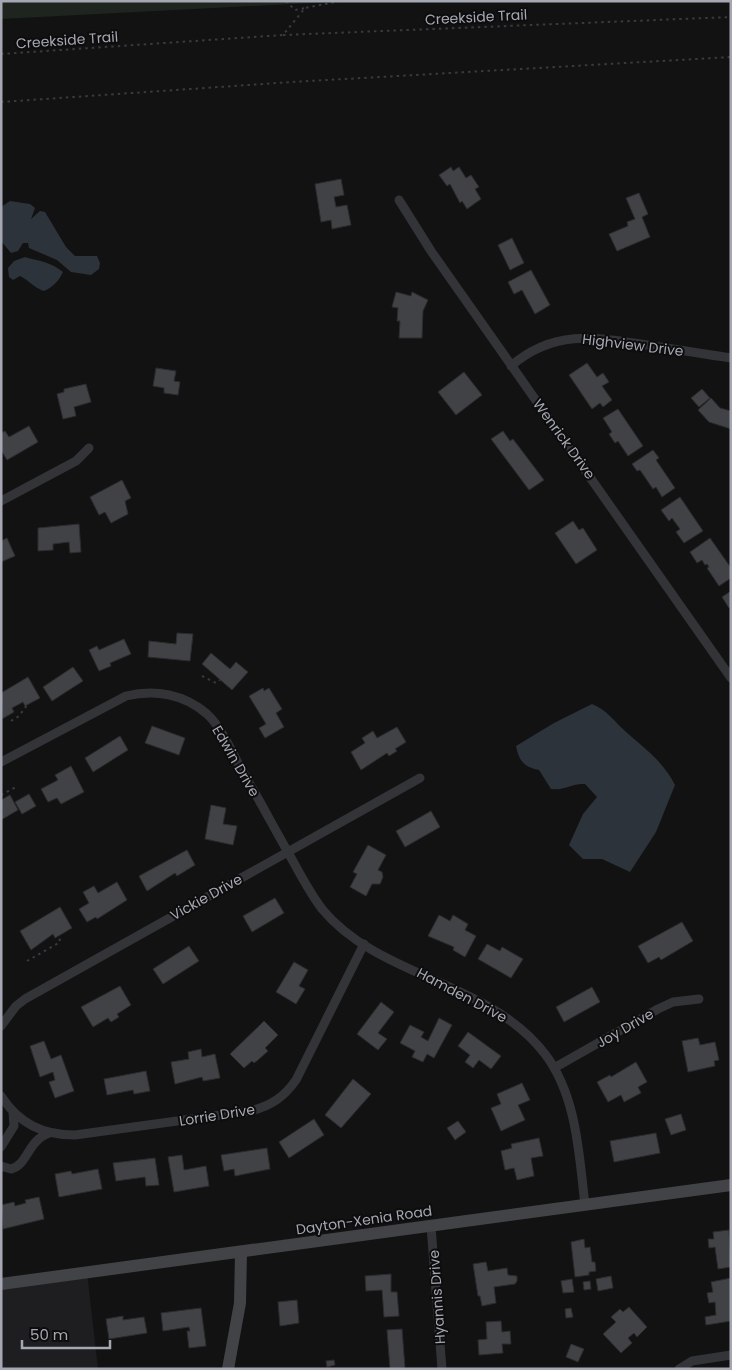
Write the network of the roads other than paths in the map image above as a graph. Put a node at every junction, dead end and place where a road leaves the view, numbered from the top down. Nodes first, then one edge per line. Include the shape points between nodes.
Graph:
1 (399, 200) dead end
2 (731, 358) edge
3 (511, 366) junction
4 (89, 448) dead end
5 (1, 501) edge
6 (731, 678) edge
7 (1, 762) edge
8 (420, 778) dead end
9 (288, 852) junction
10 (364, 944) junction
11 (699, 998) dead end
12 (1, 1026) edge
13 (554, 1068) junction
14 (1, 1096) edge
15 (13, 1112) junction
16 (49, 1133) junction
17 (1, 1147) edge
18 (1, 1166) edge
19 (731, 1185) edge
20 (586, 1205) junction
21 (431, 1226) junction
22 (241, 1252) junction
23 (1, 1284) edge
24 (731, 1355) edge
25 (228, 1369) edge
26 (442, 1369) edge
27 (679, 1369) edge

1 - 3 street, Wenrick Drive
2 - 3 street, Highview Drive via 583,337 545,345
3 - 6 street, Wenrick Drive
4 - 5 street via 76,462
7 - 9 street, Edwin Drive via 126,696 154,692 179,697 194,704 218,727
8 - 9 street, Vickie Drive
9 - 10 street, Hamden Drive via 323,909 346,932
9 - 12 street, Vickie Drive via 25,999
10 - 13 street, Hamden Drive via 500,1012 531,1038
10 - 16 street, Lorrie Drive via 296,1080 286,1093 268,1106 75,1135
11 - 13 street, Joy Drive via 673,1002 658,1009
13 - 20 street, Hamden Drive via 568,1101
14 - 15 street
15 - 16 street, Lorrie Drive via 30,1126
15 - 17 street via 14,1126
16 - 18 street via 34,1142 20,1165 11,1169
19 - 20 main road, Dayton-Xenia Road
20 - 21 main road, Dayton-Xenia Road
21 - 22 main road, Dayton-Xenia Road
21 - 26 street, Hyannis Drive
22 - 23 main road, Dayton-Xenia Road
22 - 25 main road via 238,1317
24 - 27 street via 692,1361

